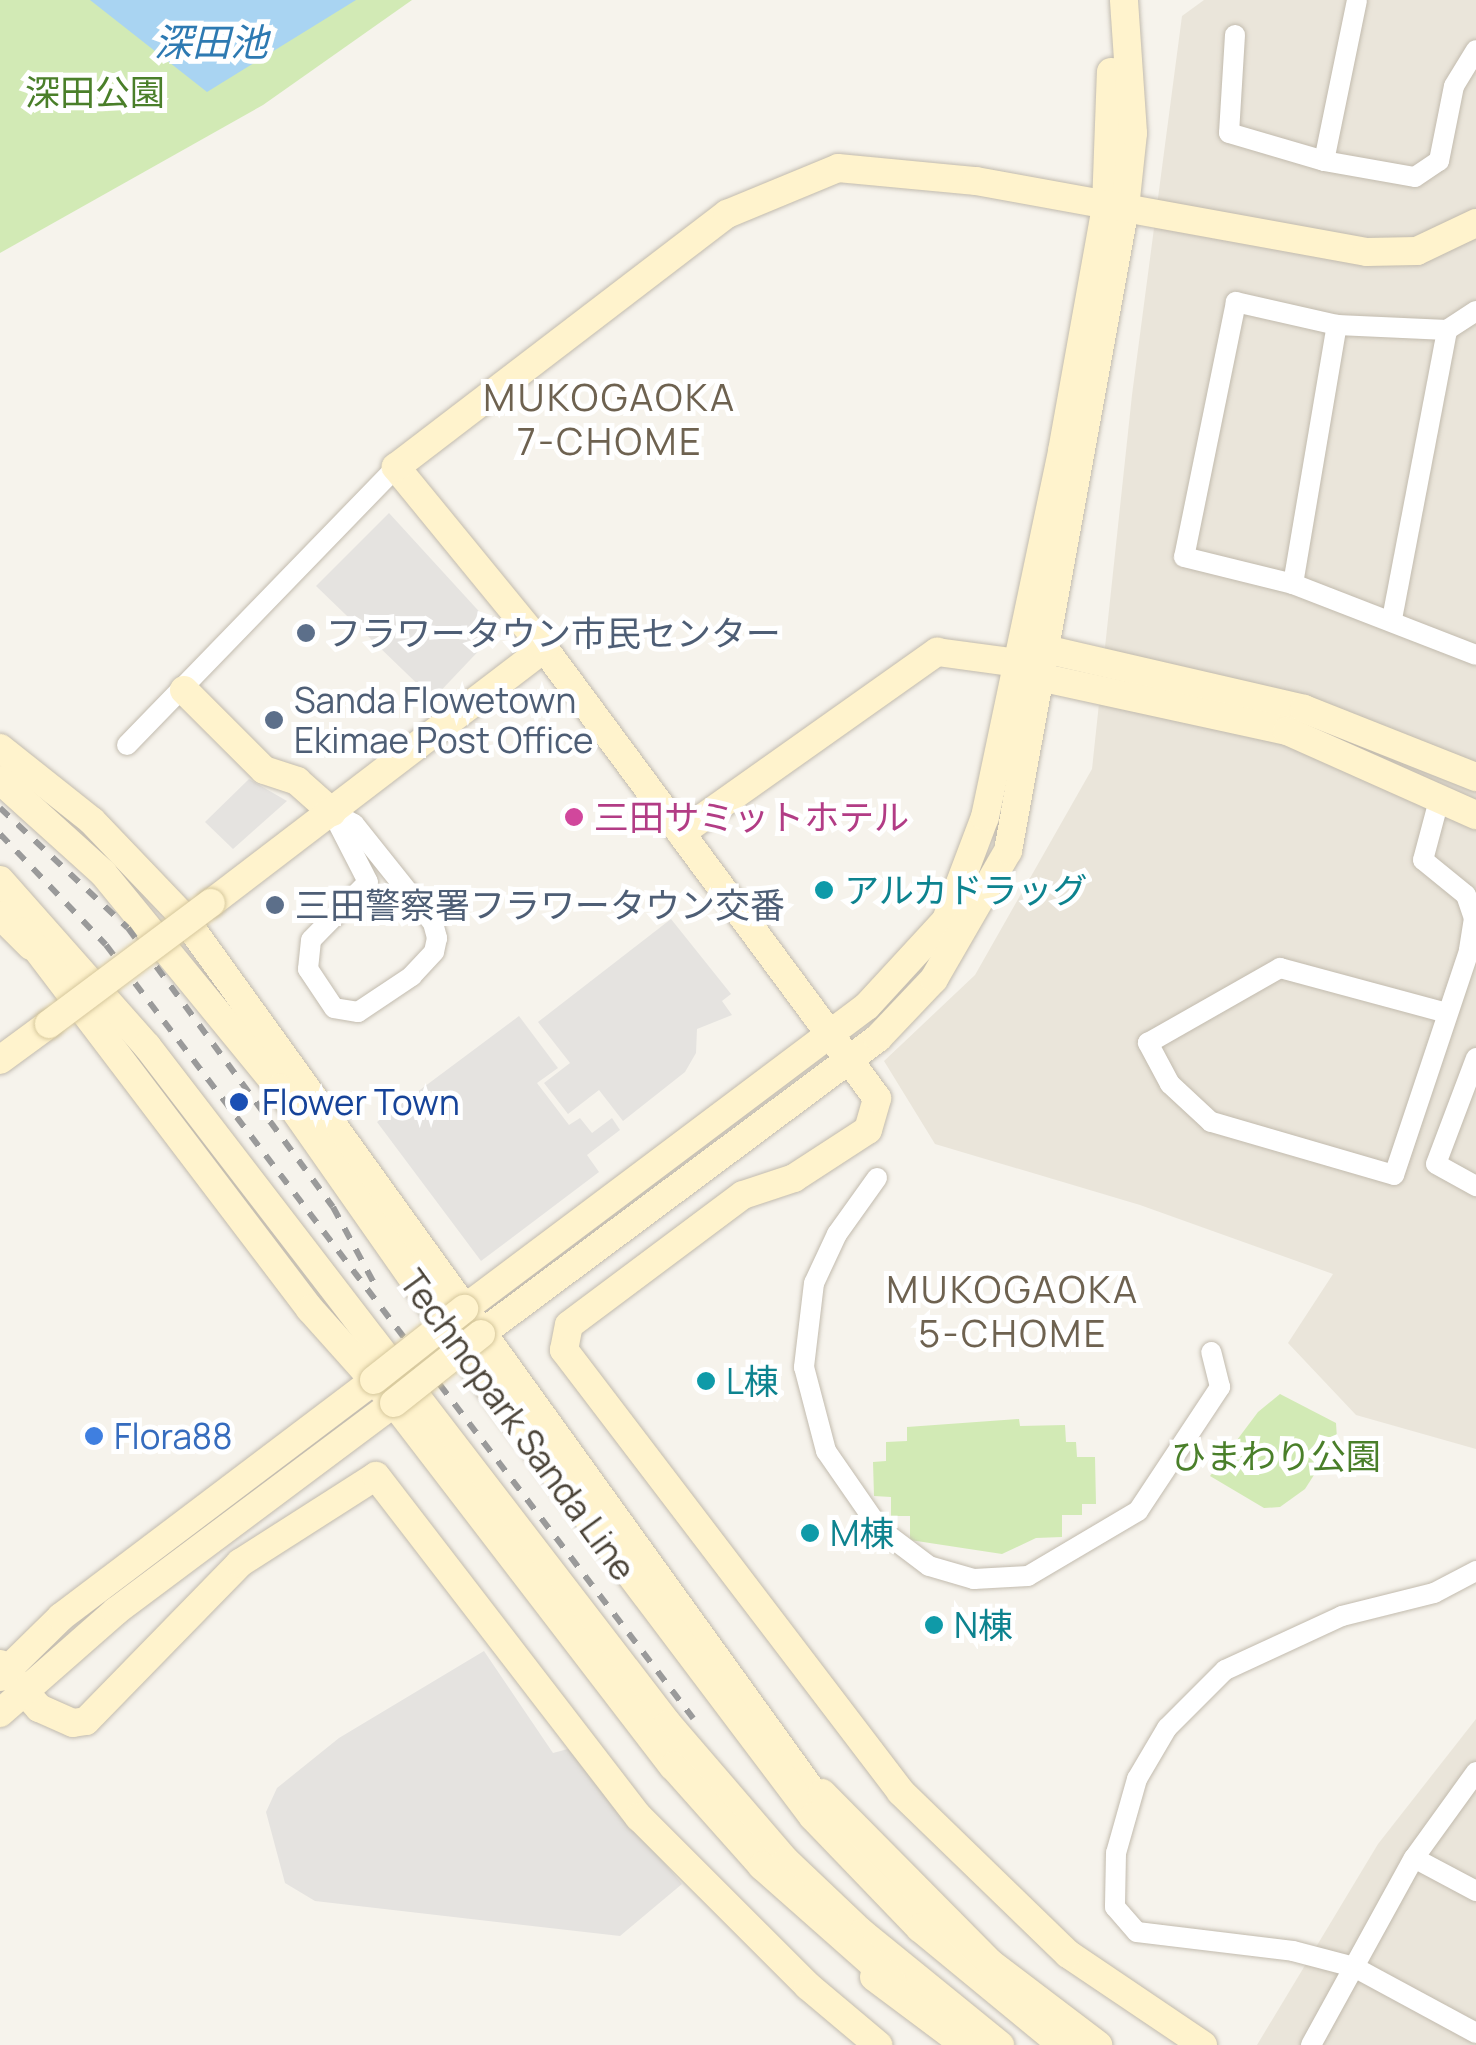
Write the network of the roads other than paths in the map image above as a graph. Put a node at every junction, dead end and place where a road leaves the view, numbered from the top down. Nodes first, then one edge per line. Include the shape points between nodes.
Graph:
1 (1106, 0) edge
2 (1124, 0) edge
3 (1357, 0) edge
4 (1235, 35) dead end
5 (1476, 50) edge
6 (1324, 161) junction
7 (1115, 207) junction
8 (1476, 222) edge
9 (1476, 310) edge
10 (1337, 325) junction
11 (1447, 330) junction
12 (396, 467) junction
13 (1293, 584) junction
14 (1392, 619) junction
15 (544, 648) junction
16 (1474, 649) edge
17 (1017, 662) junction
18 (1046, 664) junction
19 (184, 690) junction
20 (127, 745) dead end
21 (0, 748) edge
22 (0, 770) edge
23 (1476, 777) edge
24 (0, 780) edge
25 (1439, 800) junction
26 (332, 812) junction
27 (1476, 815) edge
28 (681, 833) junction
29 (0, 880) edge
30 (0, 902) edge
31 (0, 915) edge
32 (201, 941) junction
33 (46, 962) junction
34 (1447, 1013) junction
35 (831, 1033) junction
36 (850, 1058) junction
37 (1476, 1058) edge
38 (0, 1060) edge
39 (877, 1178) dead end
40 (1476, 1186) edge
41 (464, 1309) junction
42 (480, 1334) junction
43 (1212, 1352) dead end
44 (374, 1380) junction
45 (394, 1403) junction
46 (1476, 1571) edge
47 (7, 1675) edge
48 (0, 1713) edge
49 (1476, 1772) edge
50 (810, 1782) junction
51 (1414, 1858) junction
52 (762, 1866) junction
53 (1476, 1892) edge
54 (920, 1928) junction
55 (1354, 1967) junction
56 (1476, 2034) edge
57 (878, 2045) edge
58 (964, 2045) edge
59 (998, 2045) edge
60 (1062, 2045) edge
61 (1098, 2045) edge
62 (1203, 2045) edge
63 (1312, 2045) edge

1 - 7 street
2 - 7 street via 1133,133
3 - 6 street
4 - 6 street via 1229,133
5 - 6 street via 1454,86 1439,161 1416,177
7 - 8 street via 1368,252 1417,250
7 - 12 street via 976,181 838,168 727,214
7 - 17 street
7 - 18 street
9 - 11 street
10 - 11 street
10 - 13 street
10 - 13 street via 1236,302 1184,557
11 - 14 street
12 - 15 street
12 - 19 street
13 - 14 street
14 - 16 street
15 - 26 street
15 - 28 street
17 - 18 street
17 - 28 street via 938,652
17 - 35 street via 984,817 946,920 867,1006
18 - 23 street via 1304,708
18 - 25 street via 1286,732
18 - 36 street via 1008,850 934,980
19 - 20 street
19 - 26 street via 264,770 297,781
21 - 32 street via 92,821
22 - 32 street
24 - 54 street, Technopark Sanda Line via 103,873 163,941 279,1088 462,1352 789,1786
25 - 27 street
25 - 34 street via 1423,860 1466,895 1474,918
26 - 26 street via 354,824 432,922 437,938 434,952 412,976 358,1012 334,1008 308,969 311,940 368,882
26 - 38 street, bridge
28 - 35 street
29 - 59 street, Technopark Sanda Line via 147,1046 668,1724 786,1861
30 - 33 street
31 - 33 street
32 - 41 street
33 - 44 street via 320,1322
34 - 34 street via 1394,1176 1212,1122 1170,1084 1148,1043 1280,968
35 - 36 street
35 - 41 street
36 - 42 street
36 - 62 street via 876,1098 868,1130 794,1178 743,1195 569,1324 564,1350 901,1792 1068,1954
37 - 40 street via 1436,1164
39 - 43 street via 837,1234 814,1282 804,1368 826,1451 880,1529 929,1566 974,1579 1028,1576 1138,1511 1220,1387
41 - 42 street
41 - 44 street, bridge
42 - 45 street, bridge
42 - 50 street
44 - 45 street
44 - 47 street via 61,1617
45 - 47 street
45 - 52 street via 673,1766
46 - 55 street via 1434,1593 1342,1616 1224,1670 1167,1728 1136,1779 1116,1853 1115,1907 1137,1932 1292,1951
47 - 48 street
47 - 57 street via 54,1717 86,1720 240,1563 376,1476 639,1817 794,1973
49 - 51 street
50 - 54 street via 833,1821
50 - 61 street via 990,1962
51 - 53 street
51 - 55 street
52 - 58 street via 800,1911 872,1975
52 - 59 street via 851,1950 929,2008
54 - 60 street, Technopark Sanda Line
55 - 56 street
55 - 63 street

